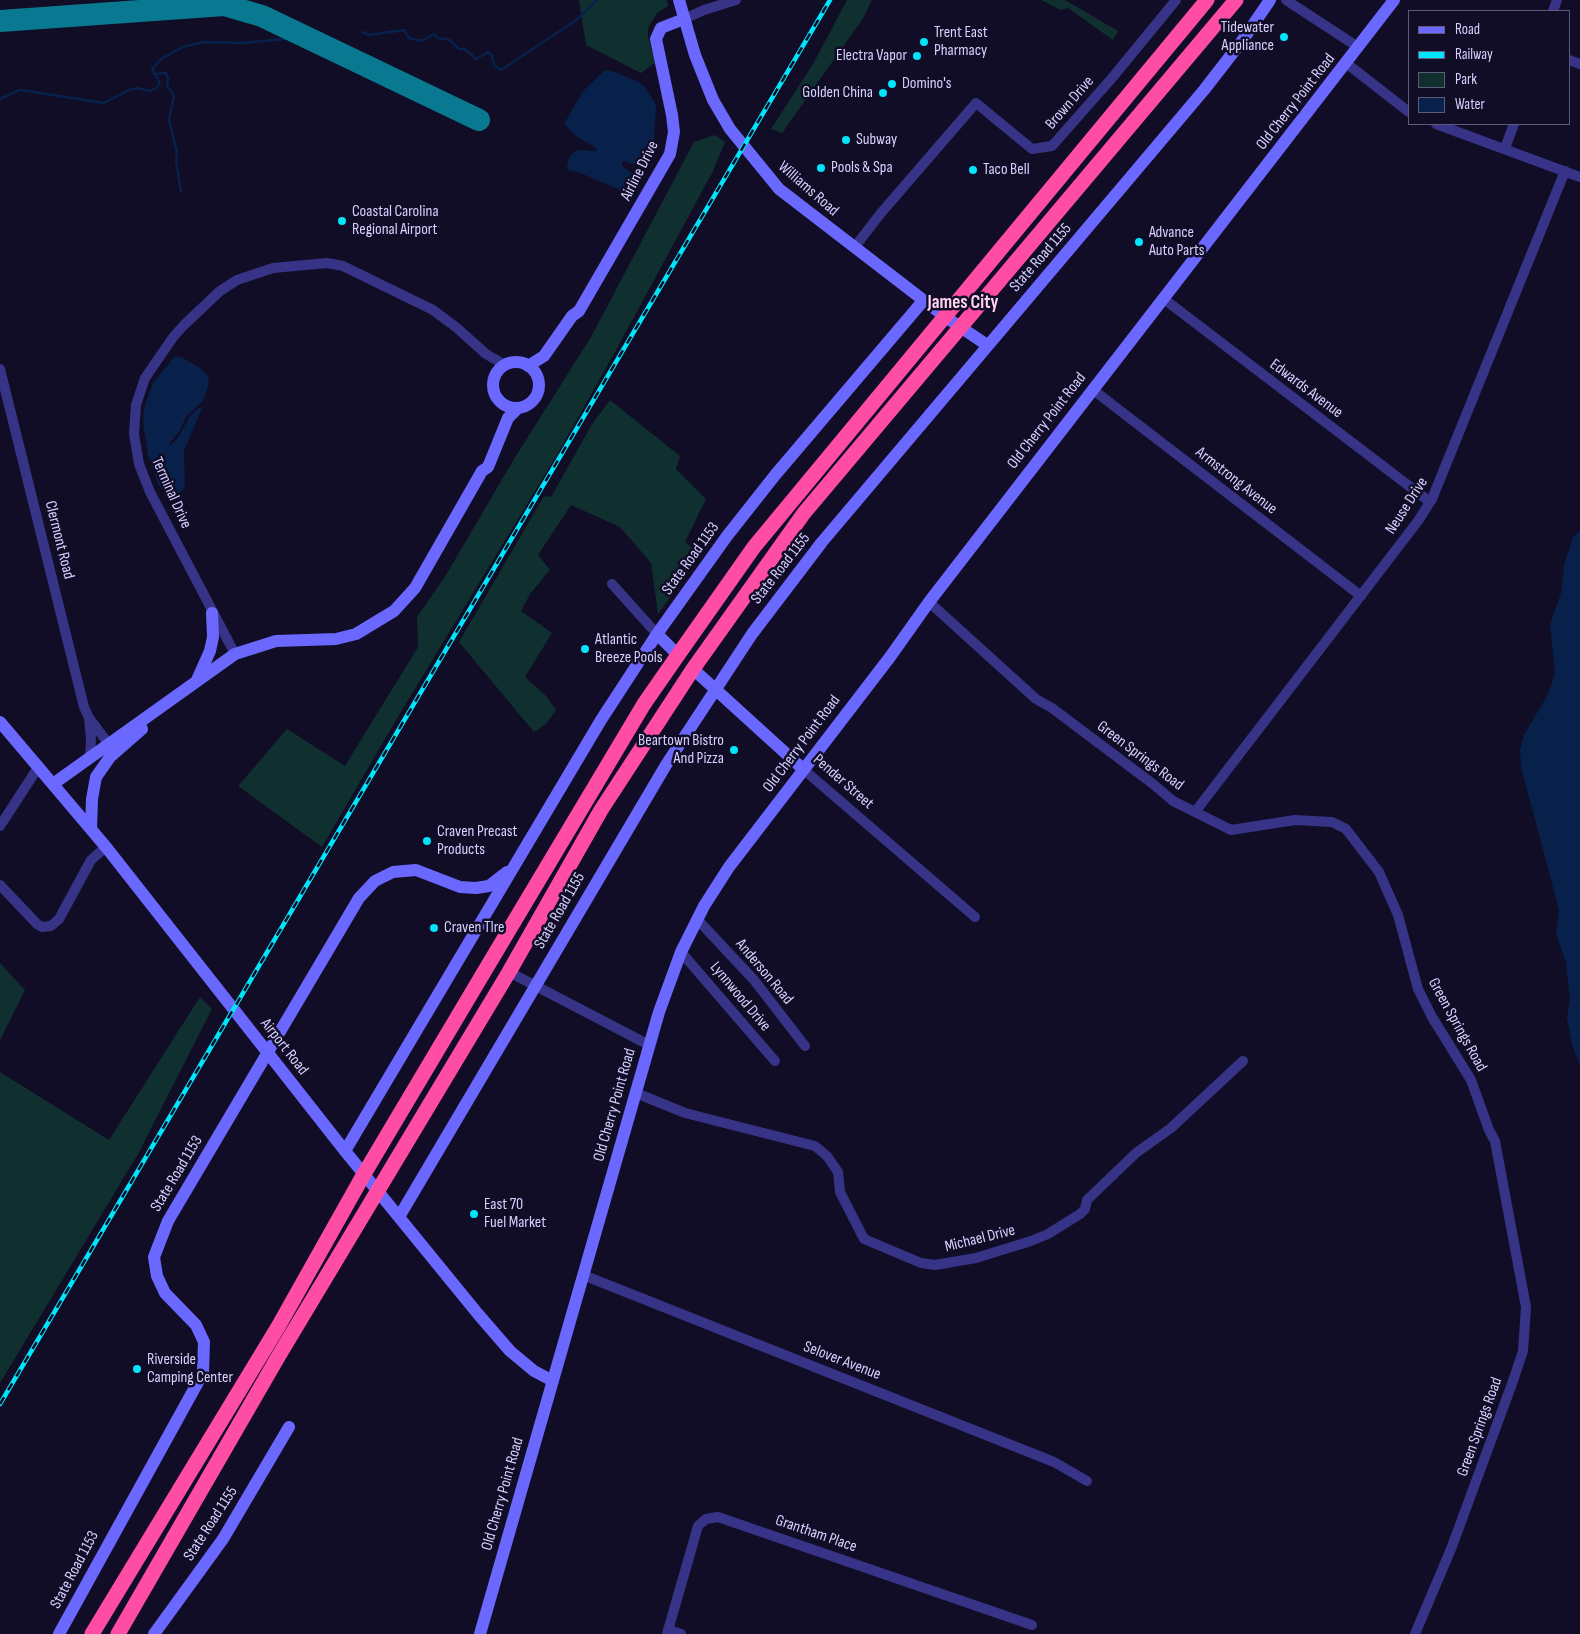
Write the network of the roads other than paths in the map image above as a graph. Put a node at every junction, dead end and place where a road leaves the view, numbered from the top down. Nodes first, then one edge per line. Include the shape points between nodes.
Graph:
1 (679, 0) edge
2 (736, 0) edge
3 (1176, 0) edge
4 (1207, 0) edge
5 (1270, 0) edge
6 (1286, 0) edge
7 (1394, 0) edge
8 (1236, 2) edge
9 (684, 19) junction
10 (1358, 47) junction
11 (1346, 63) junction
12 (1408, 111) edge
13 (1439, 125) edge
14 (1514, 125) edge
15 (1505, 148) junction
16 (1565, 171) junction
17 (1580, 177) edge
18 (854, 248) junction
19 (1164, 299) junction
20 (924, 301) junction
21 (579, 311) junction
22 (944, 316) junction
23 (960, 328) junction
24 (987, 345) junction
25 (505, 365) junction
26 (528, 366) junction
27 (0, 369) edge
28 (538, 381) junction
29 (1092, 389) junction
30 (500, 402) junction
31 (518, 408) junction
32 (482, 472) junction
33 (1430, 502) junction
34 (612, 584) dead end
35 (1361, 596) junction
36 (929, 602) junction
37 (212, 613) junction
38 (657, 634) junction
39 (236, 654) junction
40 (678, 655) junction
41 (693, 669) junction
42 (198, 680) junction
43 (714, 690) junction
44 (162, 705) junction
45 (89, 718) junction
46 (0, 722) edge
47 (108, 743) junction
48 (90, 757) junction
49 (39, 766) junction
50 (803, 769) junction
51 (53, 784) junction
52 (1195, 812) junction
53 (0, 826) edge
54 (91, 829) junction
55 (106, 847) junction
56 (519, 860) junction
57 (0, 885) edge
58 (975, 917) dead end
59 (697, 919) junction
60 (682, 952) junction
61 (509, 972) junction
62 (535, 986) junction
63 (649, 1045) junction
64 (805, 1046) dead end
65 (268, 1054) junction
66 (1243, 1060) dead end
67 (775, 1061) dead end
68 (636, 1093) junction
69 (345, 1151) junction
70 (364, 1174) junction
71 (378, 1192) junction
72 (399, 1217) junction
73 (583, 1275) junction
74 (553, 1381) junction
75 (289, 1427) dead end
76 (1087, 1481) dead end
77 (1032, 1625) dead end
78 (668, 1632) edge
79 (59, 1634) edge
80 (92, 1634) edge
81 (118, 1634) edge
82 (154, 1634) edge
83 (480, 1634) edge
84 (681, 1634) edge
85 (1415, 1634) edge

1 - 9 street, Williams Road
2 - 9 street
3 - 18 street, Brown Drive via 1052,146 1032,150 976,103 880,213
4 - 22 highway
5 - 24 street, State Road 1155 via 1204,90
6 - 10 street
7 - 10 street, Old Cherry Point Road
8 - 23 highway
9 - 18 street, Williams Road via 703,78 730,128 779,189
9 - 21 street, Airline Drive via 661,28 656,40 672,115 674,132 670,154
10 - 11 street, Old Cherry Point Road
11 - 12 street
11 - 19 street, Old Cherry Point Road
13 - 15 street
14 - 15 street
15 - 16 street
16 - 17 street
16 - 33 street, Neuse Drive
18 - 20 street, Williams Road
19 - 29 street, Old Cherry Point Road
19 - 33 street, Edwards Avenue
20 - 22 street, Williams Road
20 - 38 street, State Road 1153 via 769,482 726,536
21 - 26 street via 544,356
21 - 28 street via 579,320
22 - 23 street, Williams Road
22 - 40 highway via 754,547
23 - 24 street, Williams Road
23 - 41 highway via 804,513
24 - 43 street, State Road 1155 via 822,542
25 - 26 street, Terminal Drive via 517,362
25 - 30 street via 493,383
25 - 37 street, Terminal Drive via 486,354 440,314 343,266 314,263 273,268 237,280 220,290 174,336 145,378 136,405 134,434 139,464 150,492
26 - 28 street
27 - 45 street, Clermont Road
28 - 31 street via 539,389 531,402
29 - 35 street, Armstrong Avenue
29 - 36 street, Old Cherry Point Road
30 - 31 street
30 - 32 street via 501,415 481,464
31 - 32 street via 508,418 488,467
32 - 39 street via 415,588 394,611 356,634 319,640 276,641
33 - 35 street, Neuse Drive
34 - 38 street
35 - 52 street, Neuse Drive
36 - 50 street, Old Cherry Point Road
36 - 52 street, Green Springs Road via 1036,699 1173,802
37 - 39 street, Terminal Drive
37 - 42 street via 213,637
38 - 40 street
38 - 56 street, State Road 1153 via 614,699
39 - 42 street
40 - 70 highway via 639,713
41 - 43 street, Pender Street
41 - 61 highway via 602,810
42 - 44 street
43 - 50 street, Pender Street
43 - 62 street, State Road 1155 via 660,774
44 - 47 street
44 - 54 street via 154,718 102,766 93,788
45 - 47 street, Clermont Road
45 - 48 street, Clermont Road
46 - 49 street, Airport Road
47 - 48 street
48 - 51 street
49 - 51 street, Airport Road
49 - 53 street
50 - 58 street, Pender Street
50 - 59 street, Old Cherry Point Road via 729,867
51 - 54 street, Airport Road
52 - 85 street, Green Springs Road via 1231,830 1308,820 1332,822 1346,829 1379,872 1398,915 1418,989 1472,1080 1495,1140 1526,1307 1523,1351 1451,1550
54 - 55 street, Airport Road
55 - 57 street via 91,860 59,919 51,926 37,924
55 - 65 street, Airport Road
56 - 65 street, State Road 1153 via 489,886 476,888 460,887 416,870 393,872 375,881 359,898
56 - 69 street, State Road 1153
59 - 60 street, Old Cherry Point Road
59 - 64 street, Anderson Road via 754,980
60 - 63 street, Old Cherry Point Road
60 - 67 street, Lynnwood Drive
61 - 62 street
61 - 71 highway
62 - 63 street
62 - 72 street, State Road 1155
63 - 68 street, Old Cherry Point Road
65 - 69 street, Airport Road
65 - 79 street, State Road 1153 via 168,1221 154,1257 157,1276 165,1293 196,1325 204,1342 203,1373
66 - 68 street, Michael Drive via 1171,1128 1136,1153 1087,1200 1085,1209 1074,1218 1031,1240 976,1258 935,1265 921,1263 864,1239 840,1192 838,1172 815,1146 685,1114
68 - 73 street, Old Cherry Point Road
69 - 70 street, Airport Road
70 - 71 street, Airport Road
70 - 80 highway via 278,1327
71 - 72 street, Airport Road
71 - 81 highway via 278,1357
72 - 74 street, Airport Road via 510,1351 534,1371
73 - 74 street, Old Cherry Point Road
73 - 76 street, Selover Avenue via 1054,1462
74 - 83 street, Old Cherry Point Road
75 - 82 street, State Road 1155 via 223,1539
77 - 78 street, Grantham Place via 718,1517 706,1519 698,1526
78 - 84 street

